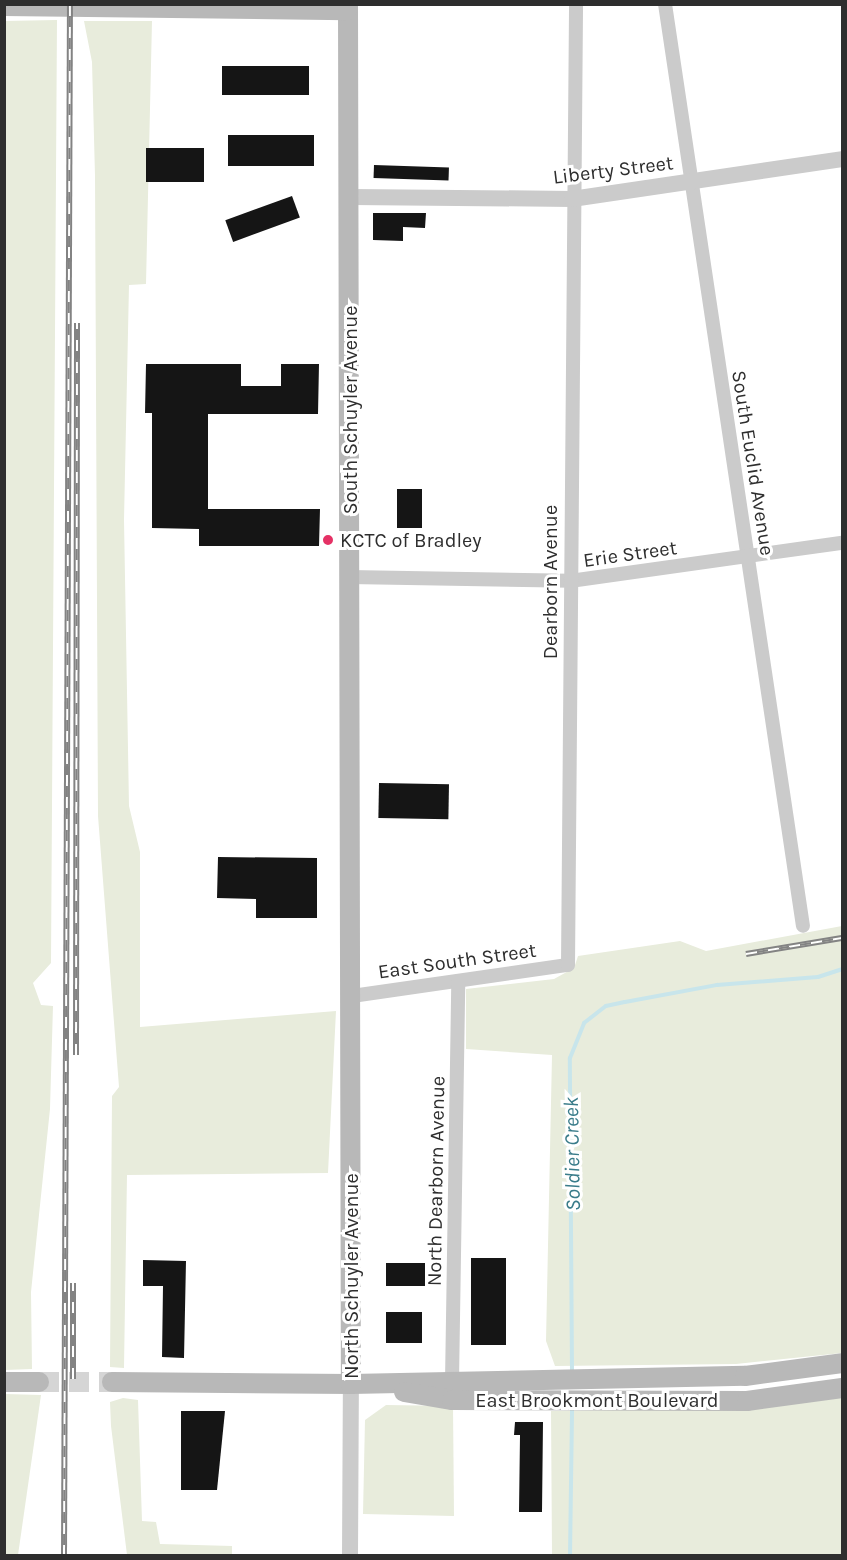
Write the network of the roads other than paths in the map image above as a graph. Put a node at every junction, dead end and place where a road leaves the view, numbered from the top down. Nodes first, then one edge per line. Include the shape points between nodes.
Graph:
1 (576, 4) edge
2 (665, 4) edge
3 (4, 6) edge
4 (348, 8) edge
5 (843, 159) edge
6 (691, 182) junction
7 (351, 196) junction
8 (572, 199) junction
9 (843, 543) edge
10 (748, 558) junction
11 (349, 577) junction
12 (570, 582) junction
13 (803, 926) dead end
14 (568, 965) joint
15 (458, 981) junction
16 (352, 996) junction
17 (843, 1363) edge
18 (4, 1382) edge
19 (39, 1382) tunnel mouth
20 (112, 1382) tunnel mouth
21 (452, 1382) junction
22 (351, 1384) junction
23 (843, 1388) edge
24 (350, 1556) edge

1 - 8 street, Dearborn Avenue
2 - 6 street, South Euclid Avenue
3 - 4 main road
4 - 7 main road, South Schuyler Avenue
5 - 6 street, Liberty Street
6 - 8 street, Liberty Street
6 - 10 street, South Euclid Avenue
7 - 8 street, Liberty Street
7 - 11 main road, South Schuyler Avenue
8 - 12 street, Dearborn Avenue
9 - 10 street, Erie Street
10 - 12 street, Erie Street
10 - 13 street, South Euclid Avenue
11 - 12 street, Erie Street
11 - 16 main road, South Schuyler Avenue
12 - 14 street, Dearborn Avenue
14 - 15 street, East South Street
15 - 16 street, East South Street
15 - 21 street, North Dearborn Avenue
16 - 22 main road, North Schuyler Avenue
17 - 21 main road, East Brookmont Boulevard via 745,1376
18 - 19 main road
20 - 22 main road, East Brookmont Boulevard
21 - 22 main road, East Brookmont Boulevard
22 - 23 main road, East Brookmont Boulevard via 452,1400 747,1401
22 - 24 street, North Schuyler Avenue

